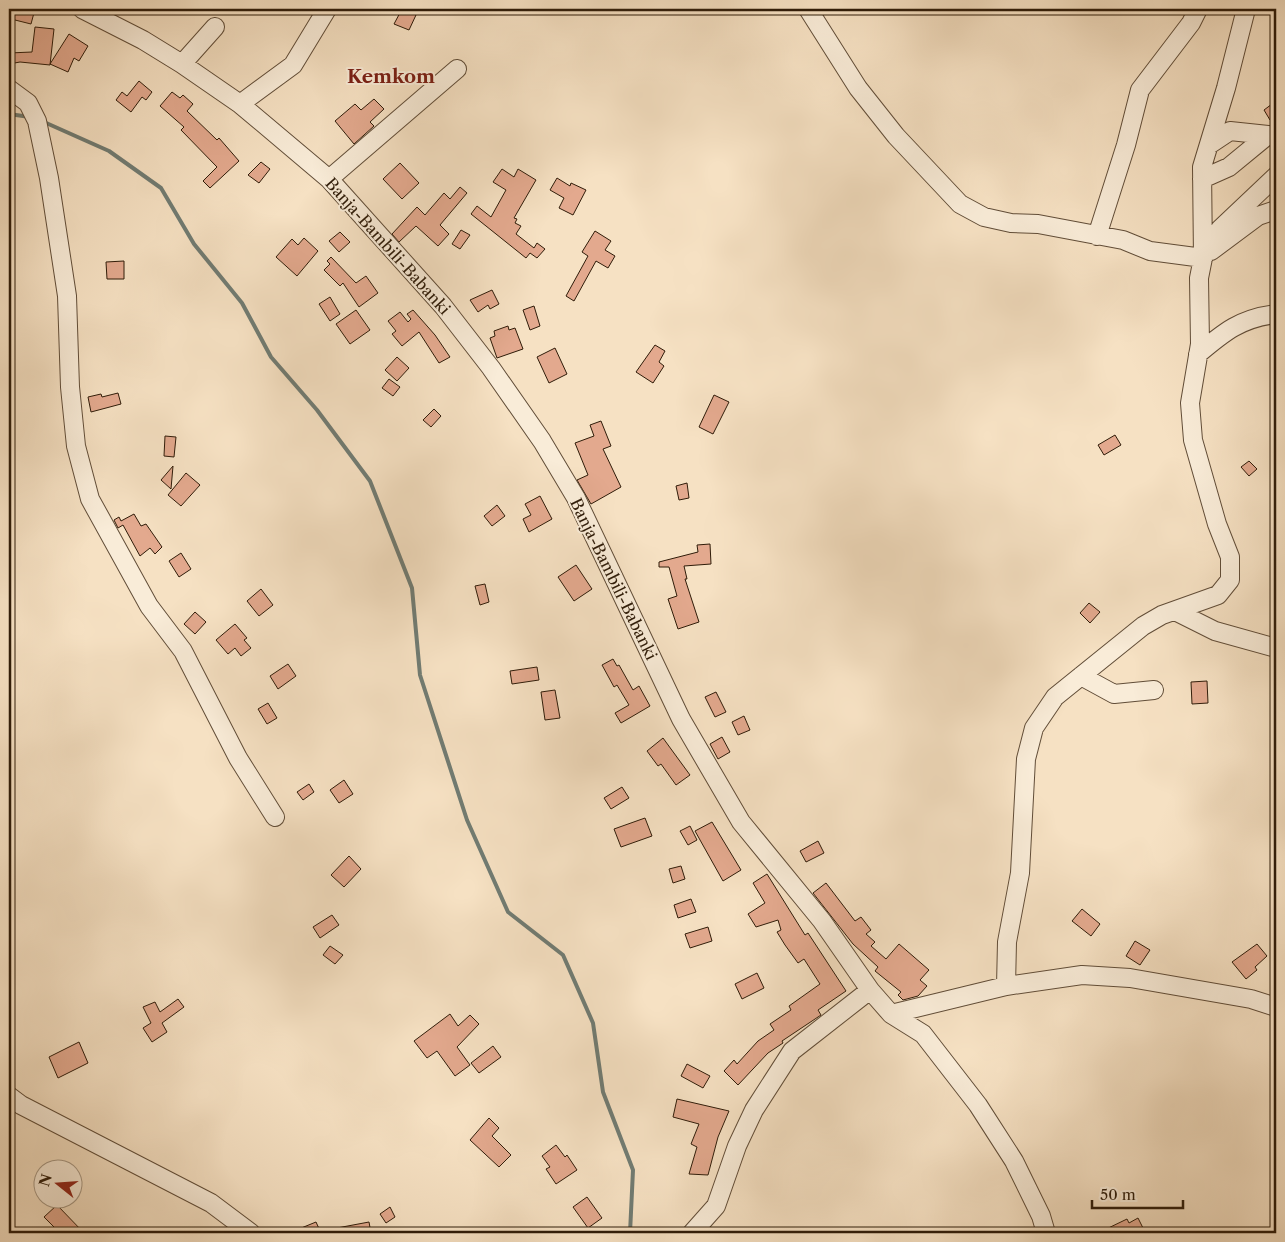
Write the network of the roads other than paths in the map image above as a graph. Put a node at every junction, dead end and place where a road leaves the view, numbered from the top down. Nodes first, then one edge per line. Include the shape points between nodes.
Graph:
1 (82, 9) edge
2 (327, 9) edge
3 (808, 9) edge
4 (1198, 9) edge
5 (1246, 9) edge
6 (214, 27) dead end
7 (182, 64) junction
8 (457, 69) dead end
9 (9, 89) edge
10 (240, 104) junction
11 (1209, 145) junction
12 (1276, 176) edge
13 (329, 179) junction
14 (1202, 179) junction
15 (1276, 210) edge
16 (1097, 236) junction
17 (1203, 258) junction
18 (1276, 314) edge
19 (1198, 354) junction
20 (1174, 611) junction
21 (1276, 648) edge
22 (1081, 676) junction
23 (1154, 690) dead end
24 (275, 817) dead end
25 (1006, 986) junction
26 (870, 990) junction
27 (1276, 1006) edge
28 (891, 1014) junction
29 (9, 1096) edge
30 (251, 1233) edge
31 (692, 1233) edge
32 (1047, 1233) edge

1 - 7 street, Banja-Bambili-Babanki via 144,40
2 - 10 street via 293,65
3 - 16 street via 858,88 896,136 960,204 984,218 1038,224
4 - 16 street via 1140,90
5 - 11 street
6 - 7 street
7 - 10 street, Banja-Bambili-Babanki
8 - 13 street
9 - 24 street via 28,103 37,121 49,178 67,296 76,446 90,499 149,606 182,650 238,758
10 - 13 street, Banja-Bambili-Babanki
11 - 14 street
11 - 14 street via 1230,131 1268,135 1229,167
12 - 17 street via 1220,229
13 - 26 street, Banja-Bambili-Babanki via 444,306 542,442 576,498 681,719 711,771 742,822 822,921
14 - 17 street
15 - 17 street via 1258,216
16 - 17 street via 1123,240 1150,251
17 - 19 street via 1199,278
18 - 19 street via 1254,317 1227,329
19 - 20 street via 1190,403 1194,440 1217,524 1230,557 1230,580 1218,594
20 - 21 street via 1215,631
20 - 22 street via 1143,626
22 - 23 street via 1114,694
22 - 25 street via 1055,697 1034,728 1026,759 1020,873 1007,942
25 - 27 street via 1082,975 1130,978
25 - 28 street
26 - 28 street, Banja-Bambili-Babanki
26 - 31 street via 792,1051 754,1110 716,1206
28 - 32 street, Banja-Bambili-Babanki via 923,1034 978,1105 1014,1161
29 - 30 street via 211,1203

